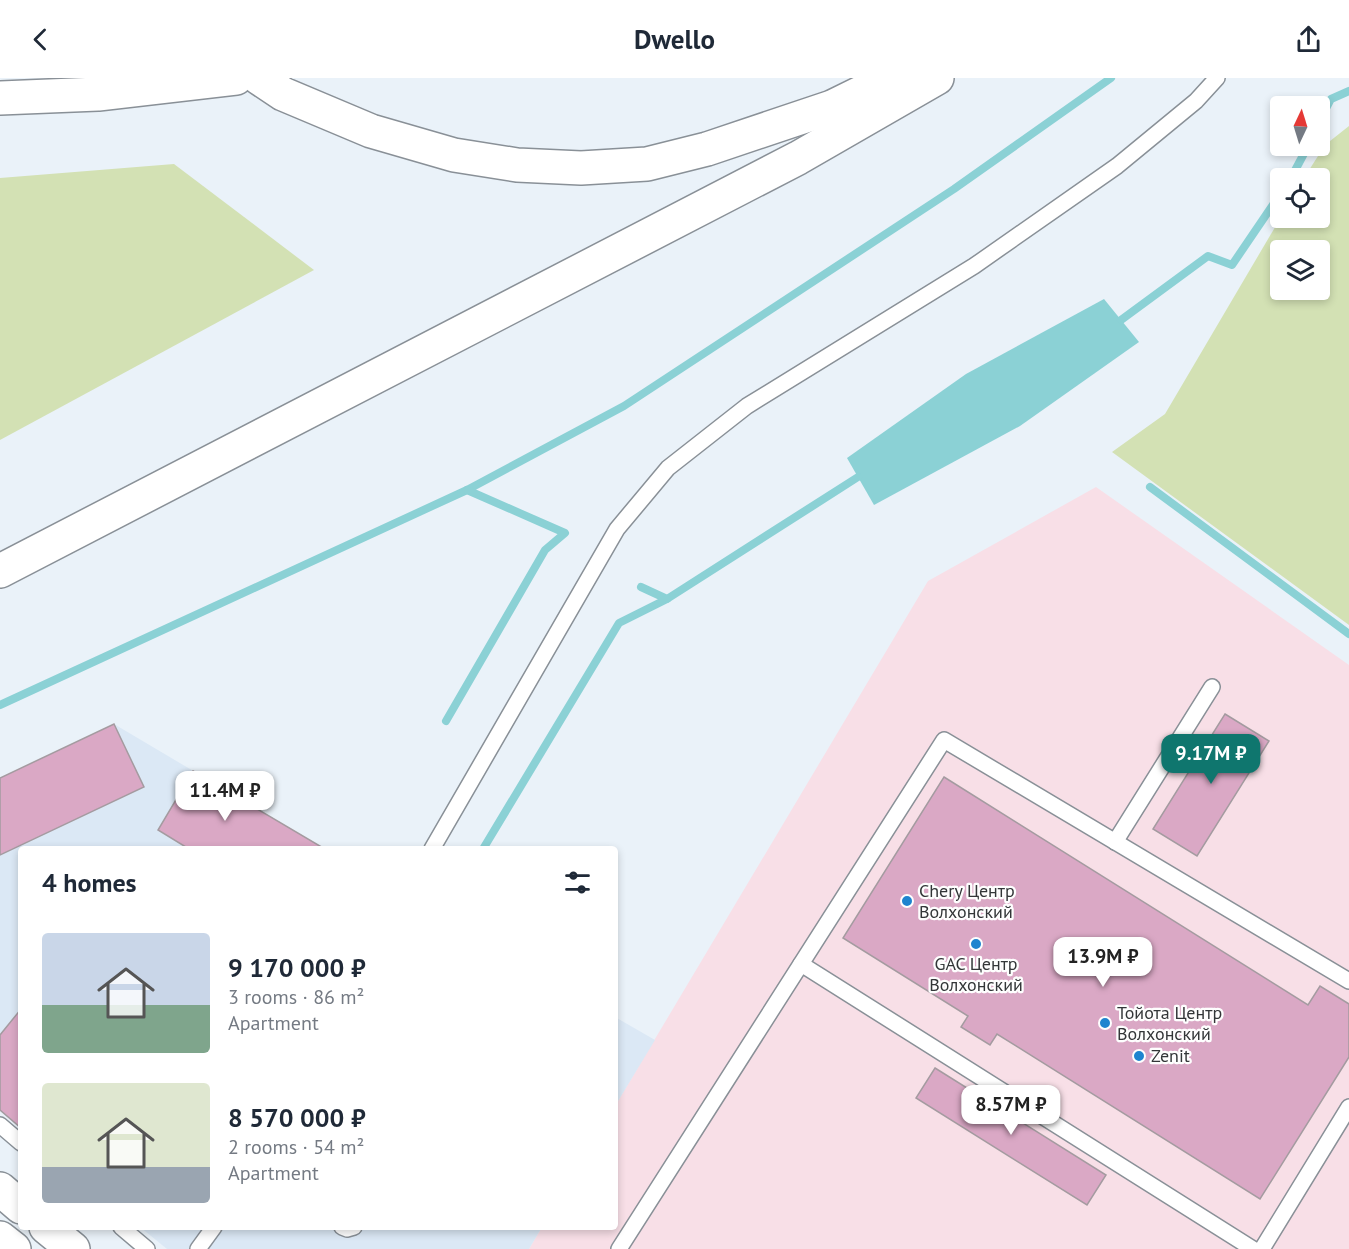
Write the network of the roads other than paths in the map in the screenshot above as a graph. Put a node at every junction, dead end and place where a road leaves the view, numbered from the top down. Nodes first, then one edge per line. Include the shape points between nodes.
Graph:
1 (236, 78) edge
2 (259, 78) edge
3 (891, 78) edge
4 (937, 78) edge
5 (1217, 78) edge
6 (0, 98) edge
7 (0, 571) edge
8 (1212, 687) dead end
9 (1115, 842) junction
10 (434, 846) edge
11 (801, 964) junction
12 (1349, 981) edge
13 (1349, 1107) edge
14 (0, 1125) edge
15 (18, 1140) edge
16 (0, 1190) edge
17 (18, 1205) edge
18 (50, 1230) edge
19 (125, 1230) edge
20 (212, 1230) edge
21 (0, 1238) edge
22 (14, 1249) edge
23 (73, 1249) edge
24 (147, 1249) edge
25 (198, 1249) edge
26 (619, 1249) edge
27 (1253, 1249) edge
28 (1262, 1249) edge

1 - 6 main road via 98,94
2 - 3 main road via 283,94 371,131 454,155 517,165 581,168 646,164 707,149 832,107
4 - 7 main road via 798,158
5 - 10 lane via 1196,101 1108,173 974,266 747,406 668,468 617,529
8 - 9 lane
9 - 11 lane via 944,740
9 - 12 lane
11 - 26 lane
11 - 27 lane
13 - 28 lane
14 - 15 lane
16 - 17 main road
18 - 23 main road
19 - 24 lane
20 - 25 lane
21 - 22 main road

